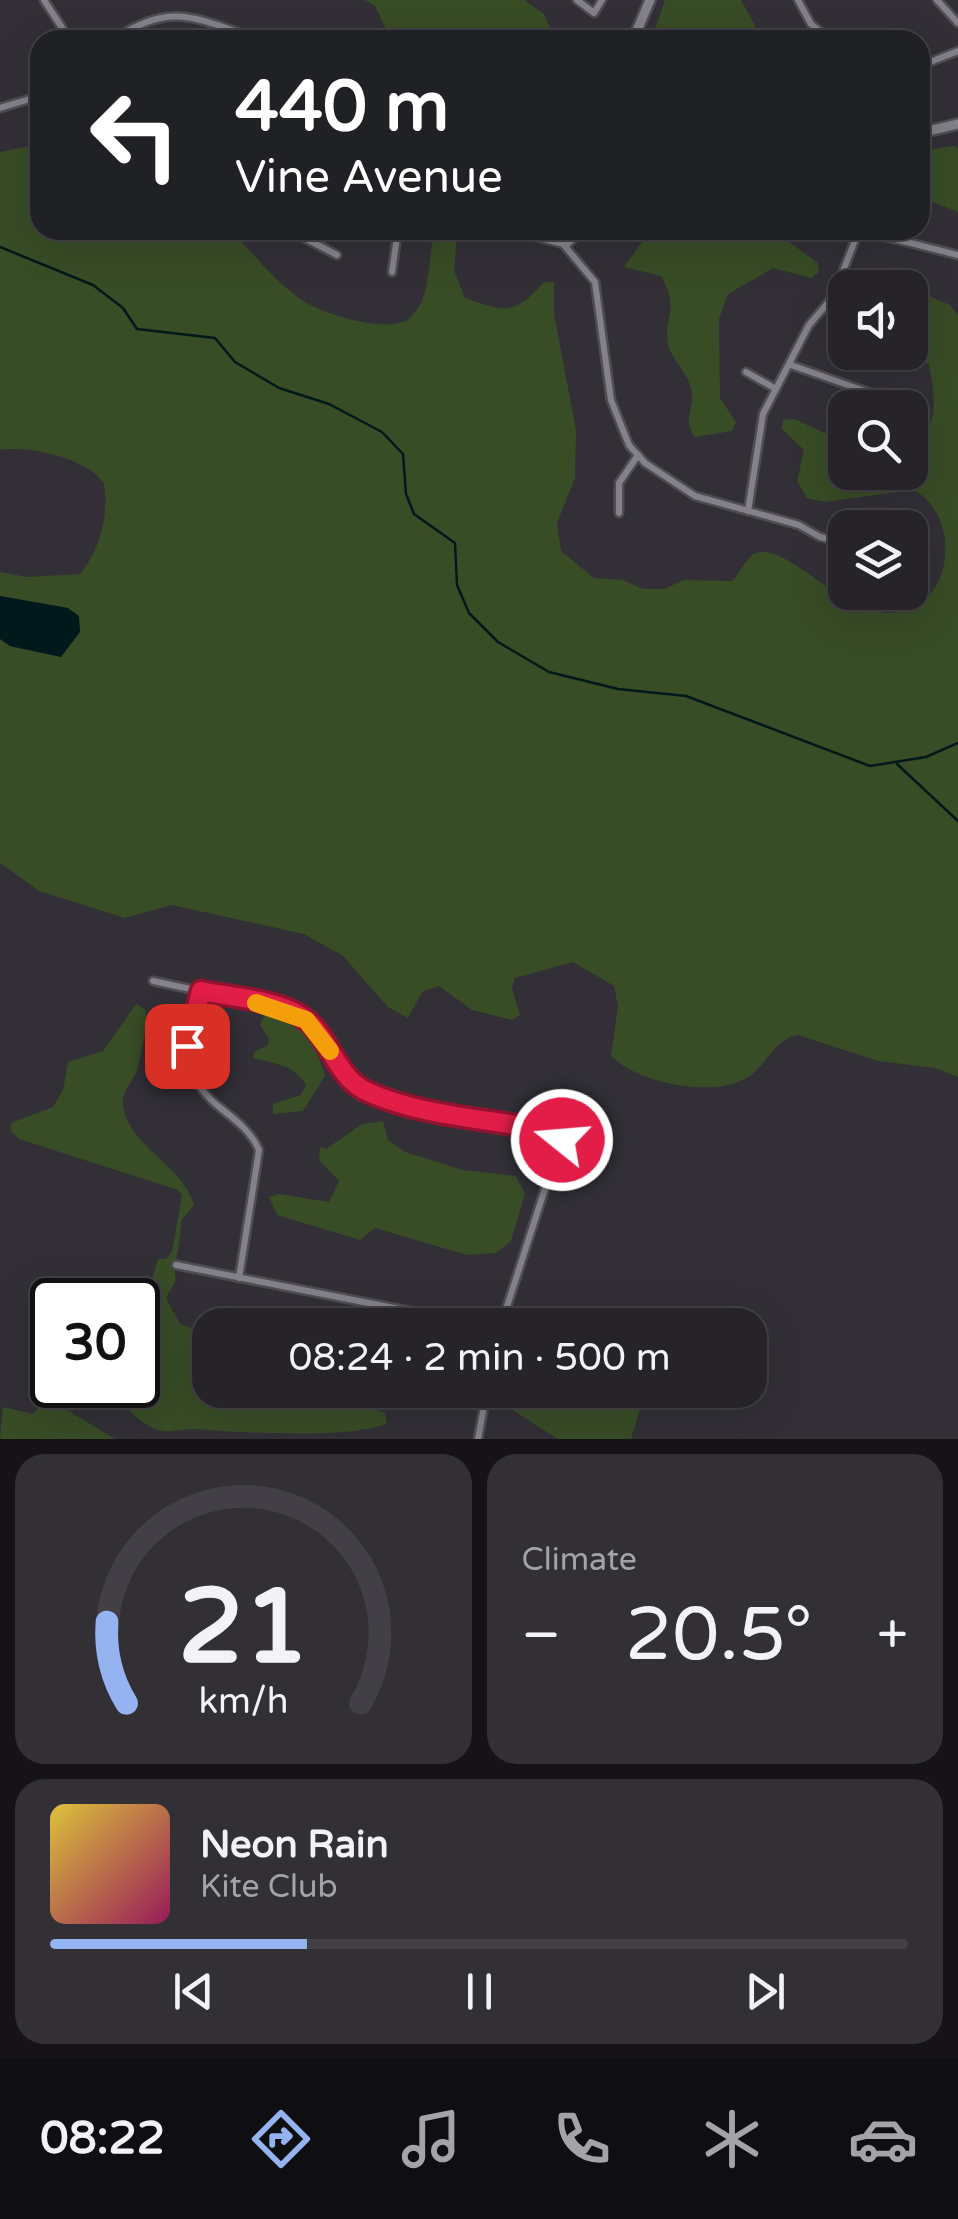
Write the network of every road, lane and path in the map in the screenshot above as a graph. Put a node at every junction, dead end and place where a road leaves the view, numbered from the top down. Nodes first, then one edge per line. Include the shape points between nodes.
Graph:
1 (44, 0) edge
2 (577, 0) edge
3 (602, 0) edge
4 (650, 0) edge
5 (798, 0) edge
6 (938, 0) edge
7 (958, 23) edge
8 (64, 30) edge
9 (128, 30) edge
10 (229, 30) edge
11 (636, 30) edge
12 (818, 30) edge
13 (958, 51) edge
14 (930, 62) edge
15 (30, 99) edge
16 (0, 108) edge
17 (958, 124) edge
18 (930, 131) edge
19 (308, 240) edge
20 (397, 240) edge
21 (546, 240) edge
22 (572, 240) edge
23 (855, 240) edge
24 (899, 240) edge
25 (566, 246) junction
26 (337, 255) dead end
27 (958, 255) edge
28 (392, 272) dead end
29 (791, 365) junction
30 (746, 372) dead end
31 (776, 389) junction
32 (863, 390) edge
33 (638, 455) junction
34 (748, 512) junction
35 (618, 513) dead end
36 (828, 538) edge
37 (153, 981) dead end
38 (201, 991) junction
39 (176, 1266) dead end
40 (239, 1278) junction
41 (393, 1308) edge
42 (505, 1308) edge
43 (484, 1408) edge
44 (478, 1439) edge

1 - 8 street
2 - 3 street via 594,13
4 - 11 street
5 - 12 street
6 - 7 street
9 - 10 street via 162,15
13 - 14 street
15 - 16 street
17 - 18 street
19 - 26 street
20 - 28 street
21 - 25 street
22 - 25 street
23 - 29 street via 833,298 809,324
24 - 27 street
25 - 33 street via 595,282 610,400
29 - 31 street
29 - 32 street
30 - 31 street
31 - 34 street via 763,414
33 - 34 street via 695,496
33 - 35 street via 619,483
34 - 36 street
37 - 38 street
38 - 40 street via 188,1062 208,1098 259,1150
38 - 42 street via 300,1016 364,1090 562,1136
39 - 40 street
40 - 41 street
43 - 44 street

